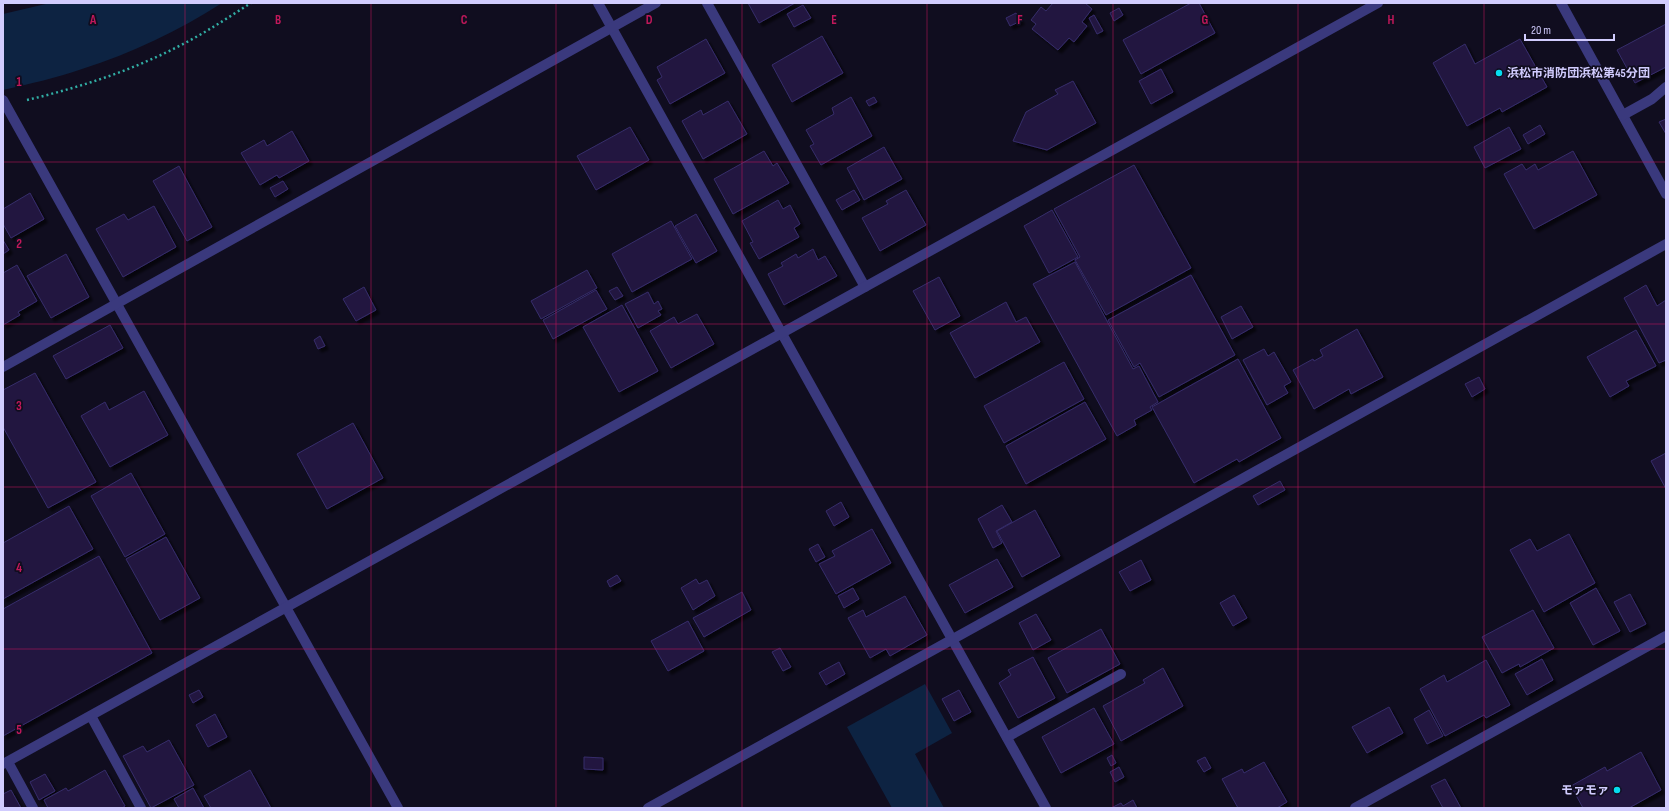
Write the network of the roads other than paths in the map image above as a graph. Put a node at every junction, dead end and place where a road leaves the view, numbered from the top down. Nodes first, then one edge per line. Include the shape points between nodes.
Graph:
1 (598, 3) edge
2 (656, 3) edge
3 (707, 3) edge
4 (1378, 3) edge
5 (1561, 3) edge
6 (612, 28) junction
7 (1666, 87) edge
8 (5, 103) edge
9 (1622, 114) junction
10 (1666, 194) edge
11 (1666, 244) edge
12 (865, 287) junction
13 (117, 303) junction
14 (782, 333) junction
15 (3, 367) edge
16 (286, 608) junction
17 (1666, 636) edge
18 (952, 638) junction
19 (1121, 674) dead end
20 (91, 716) junction
21 (1007, 737) junction
22 (6, 763) edge
23 (34, 808) edge
24 (141, 808) edge
25 (398, 808) edge
26 (648, 808) edge
27 (1046, 808) edge
28 (1356, 808) edge

1 - 6 street
2 - 6 street
3 - 12 street
4 - 12 street
5 - 9 street
6 - 13 street
6 - 14 street
7 - 9 street via 1652,98
8 - 13 street
9 - 10 street
11 - 18 street
12 - 14 street
13 - 15 street
13 - 16 street
14 - 16 street
14 - 18 street
16 - 20 street
16 - 25 street
17 - 28 street
18 - 21 street
18 - 26 street
19 - 21 street
20 - 22 street
20 - 24 street
21 - 27 street
22 - 23 street

